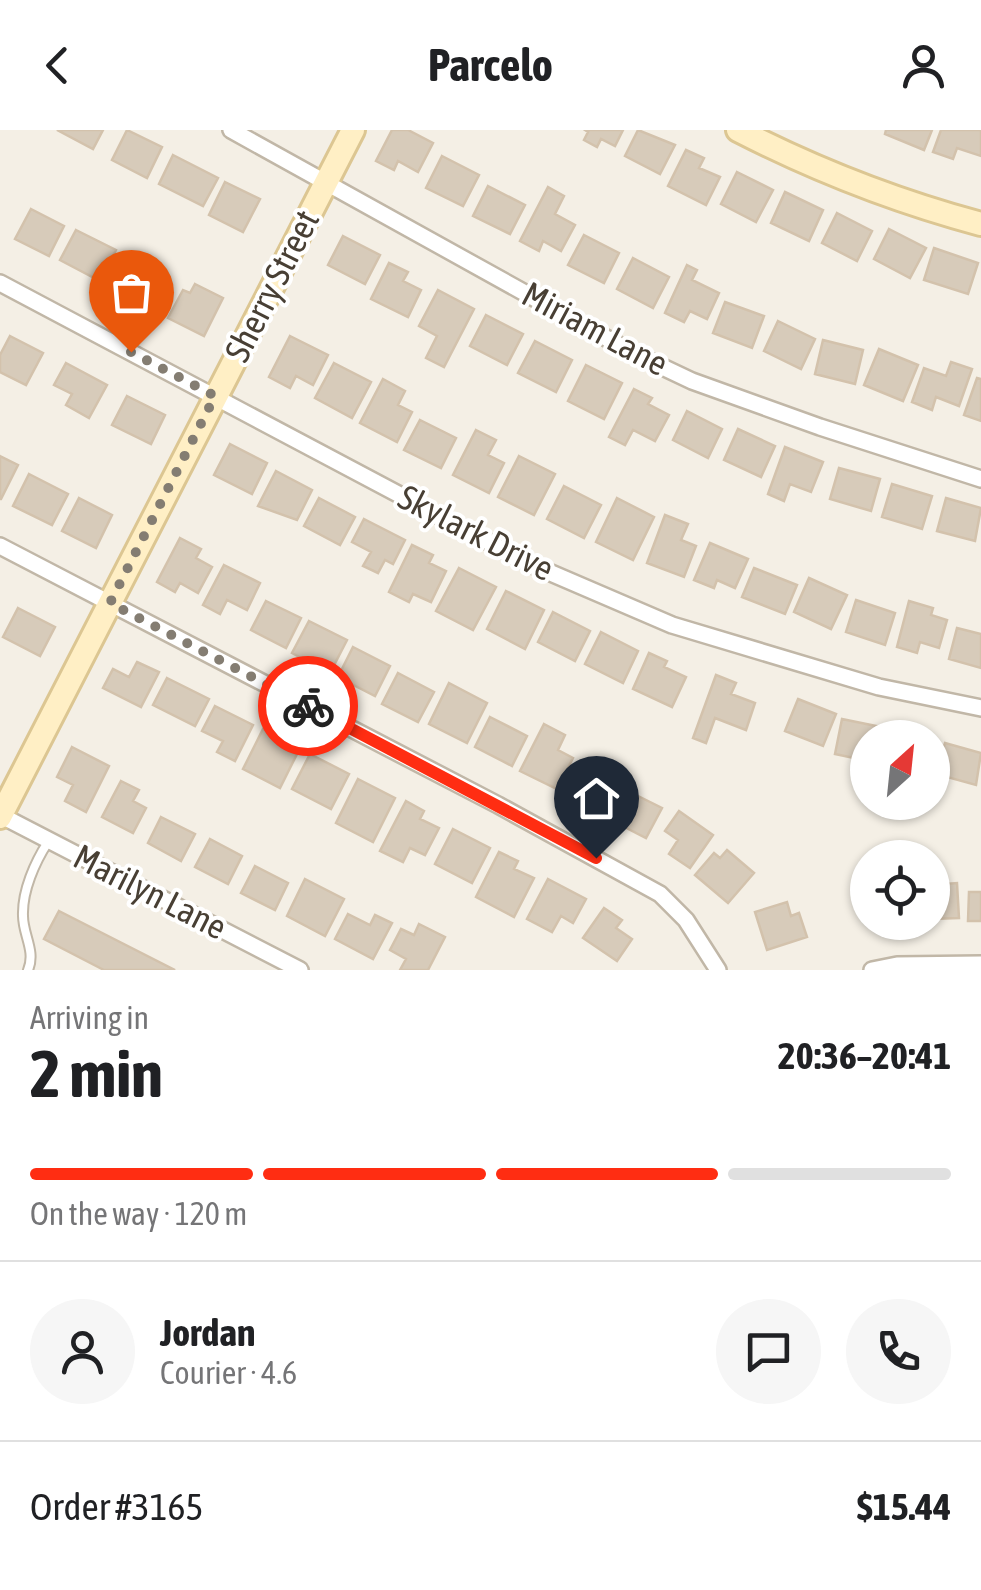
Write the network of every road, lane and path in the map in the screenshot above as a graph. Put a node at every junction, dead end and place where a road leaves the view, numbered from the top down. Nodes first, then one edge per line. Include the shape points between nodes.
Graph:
1 (231, 130) edge
2 (352, 130) edge
3 (738, 130) edge
4 (327, 180) junction
5 (981, 224) edge
6 (0, 284) edge
7 (215, 396) junction
8 (981, 478) edge
9 (0, 546) edge
10 (110, 603) junction
11 (981, 708) edge
12 (0, 815) edge
13 (49, 840) junction
14 (981, 964) edge
15 (28, 970) edge
16 (300, 970) edge
17 (718, 970) edge
18 (872, 970) edge

1 - 4 street, Miriam Lane
2 - 4 street, Sherry Street
3 - 5 street via 899,202
4 - 7 street, Sherry Street
4 - 8 street, Miriam Lane via 692,381
6 - 7 street, Skylark Drive
7 - 10 street, Sherry Street
7 - 11 street, Skylark Drive via 530,564 672,625 879,688
9 - 10 street
10 - 12 street, Sherry Street
10 - 17 street via 660,894
12 - 13 street, Marilyn Lane
13 - 15 lane via 35,862 22,915 32,960
13 - 16 street, Marilyn Lane
14 - 18 street

